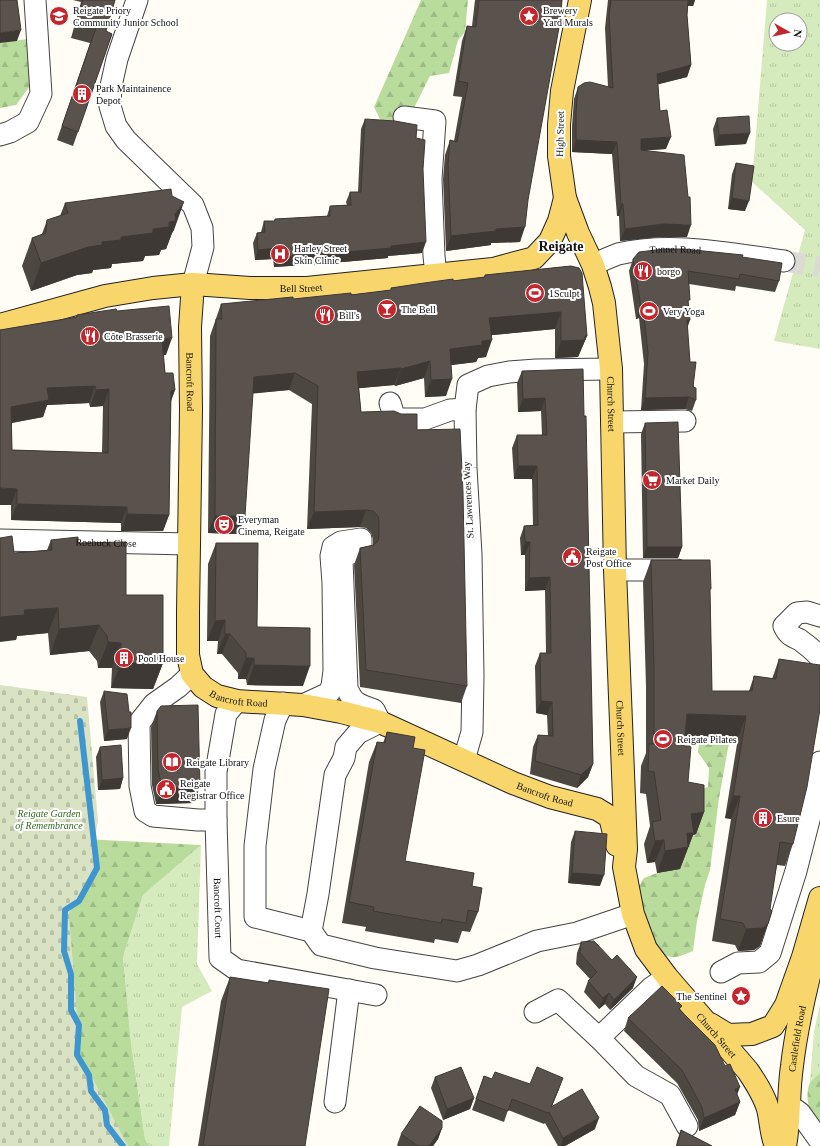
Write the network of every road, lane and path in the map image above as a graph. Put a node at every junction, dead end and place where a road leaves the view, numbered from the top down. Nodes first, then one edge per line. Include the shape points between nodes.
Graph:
1 (35, 0) edge
2 (137, 0) edge
3 (580, 0) edge
4 (404, 117) dead end
5 (0, 134) edge
6 (565, 198) junction
7 (784, 261) tunnel mouth
8 (593, 265) junction
9 (436, 275) junction
10 (193, 284) junction
11 (152, 288) junction
12 (0, 325) edge
13 (190, 327) junction
14 (610, 369) junction
15 (390, 403) dead end
16 (465, 409) junction
17 (685, 421) dead end
18 (612, 422) junction
19 (0, 540) edge
20 (189, 544) junction
21 (615, 570) junction
22 (687, 570) edge
23 (820, 616) edge
24 (820, 657) edge
25 (192, 674) junction
26 (237, 701) junction
27 (293, 704) junction
28 (380, 722) junction
29 (464, 760) junction
30 (820, 762) edge
31 (216, 820) junction
32 (624, 867) junction
33 (820, 898) edge
34 (632, 914) junction
35 (311, 931) junction
36 (820, 934) edge
37 (721, 972) dead end
38 (667, 977) junction
39 (349, 990) junction
40 (376, 995) dead end
41 (536, 1012) dead end
42 (705, 1022) junction
43 (599, 1038) junction
44 (335, 1102) dead end
45 (790, 1106) junction
46 (687, 1126) dead end
47 (820, 1141) edge
48 (776, 1146) edge
49 (786, 1146) edge

1 - 5 street via 41,94 28,122 10,132
2 - 10 street via 117,59 110,106 116,126 126,140 193,205 202,228 203,247
3 - 6 main road, High Street via 562,91 559,125 559,156
4 - 9 street via 435,121 431,179
6 - 8 main road, High Street
6 - 9 main road, Bell Street via 550,241 534,258 493,269
7 - 8 street, Tunnel Road via 681,248 637,251
8 - 14 main road, Church Street via 604,303
9 - 10 main road, Bell Street via 308,288 250,288
10 - 11 main road, Bell Street
10 - 13 main road, Bancroft Road
11 - 12 main road, Bell Street via 105,296
11 - 13 main road via 175,298
13 - 20 main road, Bancroft Road
14 - 16 street, St. Lawrences Way via 536,370 488,376 468,385
14 - 18 main road, Church Street
15 - 16 street via 395,419 425,418 450,410
16 - 29 street, St. Lawrences Way via 473,676 472,732
17 - 18 street
18 - 21 main road, Church Street
19 - 20 street, Roebuck Close
20 - 25 main road, Bancroft Road via 188,655
21 - 22 street
21 - 32 main road, Church Street via 626,849
23 - 24 street via 807,612 797,613 784,626 792,637 800,640
25 - 26 main road, Bancroft Road via 203,687 217,696
25 - 31 street via 154,704 139,723 140,786 145,811 153,816
26 - 27 main road, Bancroft Road
26 - 31 street, Bancroft Court via 226,714 216,772
27 - 28 main road, Bancroft Road
27 - 28 street via 329,693 332,686 334,672 331,556 333,547 341,542 361,539 361,552 345,555 342,560 347,688 351,699 374,710
27 - 35 street via 275,720 264,769 255,846 255,917
28 - 29 main road, Bancroft Road
28 - 35 street via 358,733 346,747 344,758 335,775
29 - 32 main road, Bancroft Road via 513,783 597,809 610,817
30 - 37 street via 796,871 770,953 759,962 738,963
31 - 39 street, Bancroft Court via 220,958 238,970
32 - 34 main road, Church Street
33 - 42 main road via 786,1005 773,1026 752,1034 728,1034
34 - 35 street via 577,933 537,941 457,972 375,958 321,945
34 - 38 main road, Church Street via 646,949
36 - 45 main road, Castlefield Road via 800,1012 792,1066
38 - 42 main road, Church Street
38 - 43 street via 651,988
39 - 40 street, Bancroft Court
39 - 44 street
41 - 43 street via 558,1000
42 - 48 main road, Church Street via 748,1071 763,1094
43 - 46 street via 636,1076 670,1095
45 - 47 street via 800,1113
45 - 49 main road, Castlefield Road

